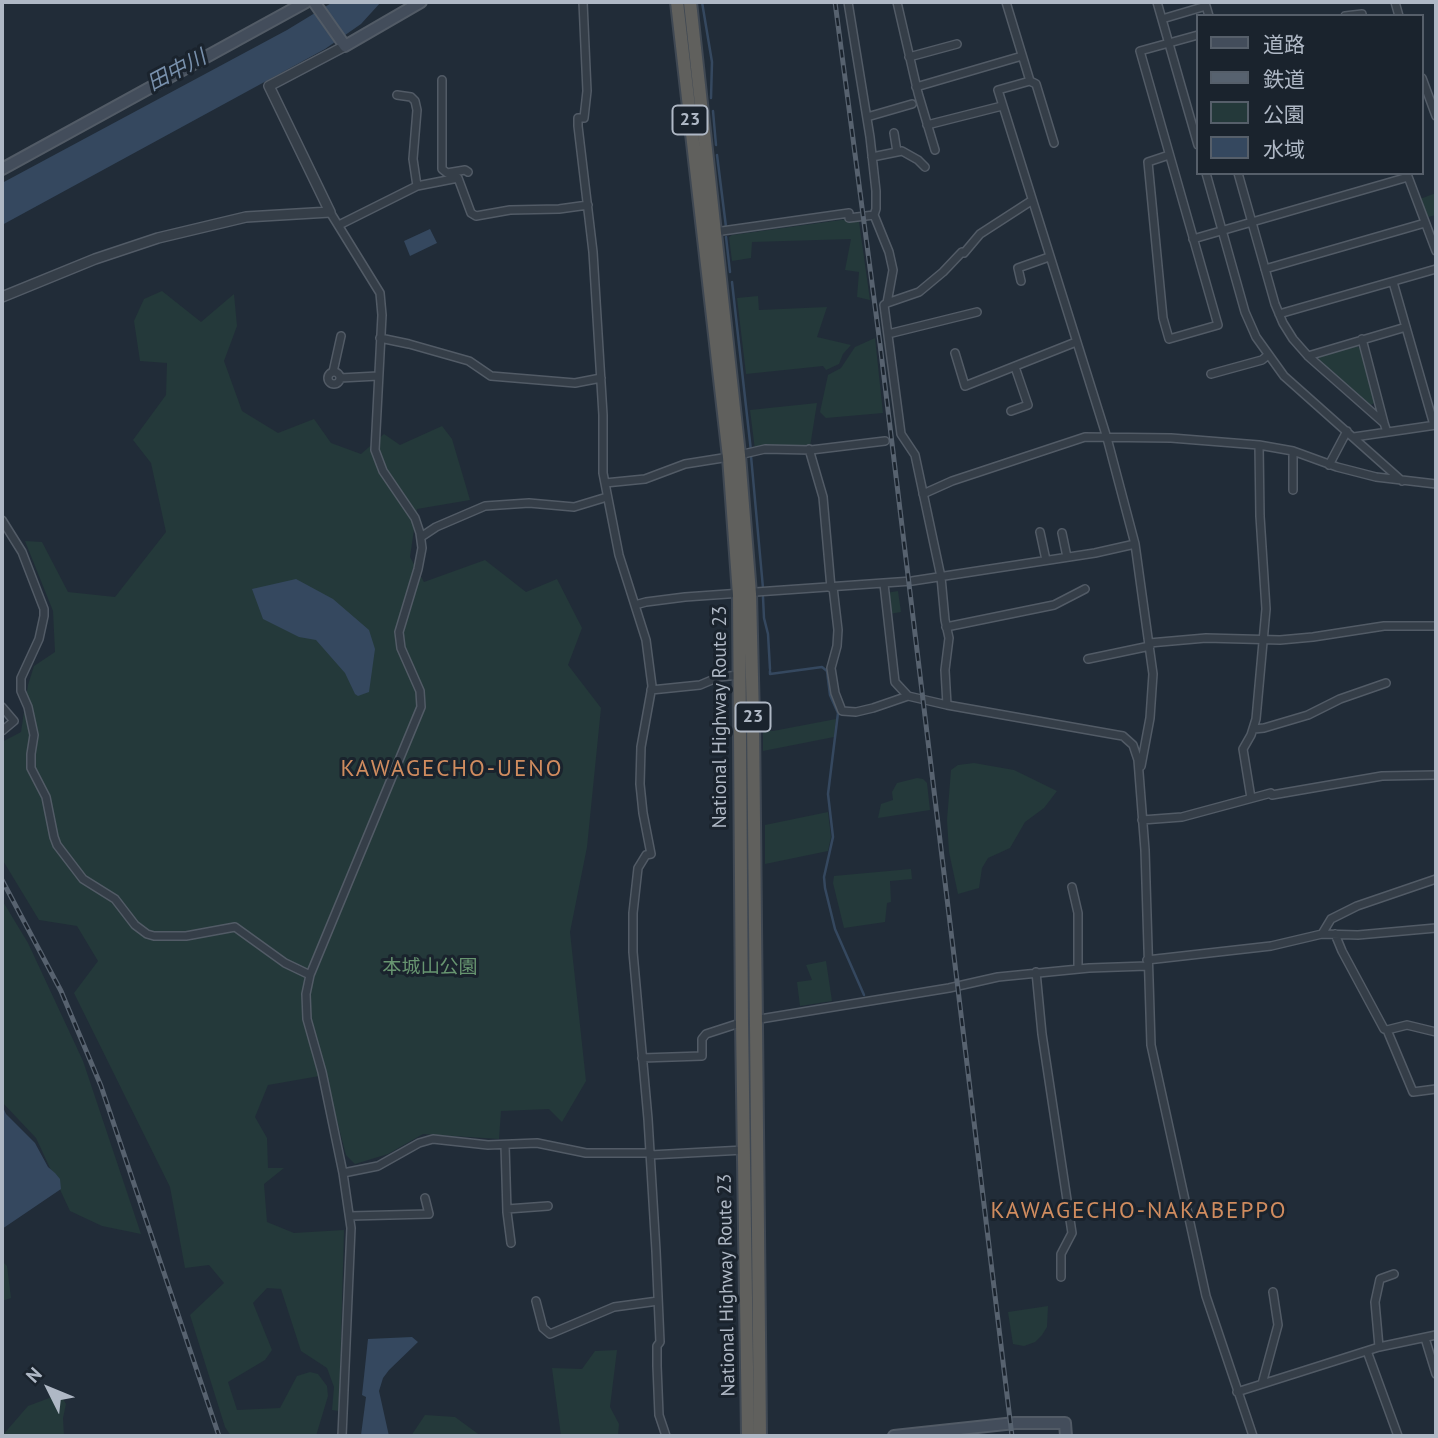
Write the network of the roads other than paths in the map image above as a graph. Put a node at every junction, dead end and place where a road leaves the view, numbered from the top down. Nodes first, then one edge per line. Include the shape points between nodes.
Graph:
1 (421, 2) edge
2 (583, 2) edge
3 (677, 2) edge
4 (690, 2) edge
5 (848, 2) edge
6 (897, 2) edge
7 (1006, 2) edge
8 (1157, 2) edge
9 (312, 3) edge
10 (1208, 14) edge
11 (1162, 19) junction
12 (1196, 36) edge
13 (343, 43) junction
14 (1169, 43) junction
15 (957, 44) dead end
16 (1022, 56) junction
17 (909, 57) junction
18 (442, 80) dead end
19 (1030, 81) junction
20 (1424, 83) edge
21 (916, 87) junction
22 (397, 94) dead end
23 (912, 104) dead end
24 (1002, 106) junction
25 (1436, 116) edge
26 (867, 117) junction
27 (926, 125) junction
28 (894, 134) dead end
29 (1196, 138) edge
30 (1054, 143) dead end
31 (935, 150) dead end
32 (897, 152) junction
33 (1169, 155) junction
34 (872, 157) junction
35 (925, 167) dead end
36 (2, 169) edge
37 (468, 172) dead end
38 (1207, 175) edge
39 (1238, 175) edge
40 (1407, 175) edge
41 (417, 186) junction
42 (1031, 201) junction
43 (588, 205) junction
44 (330, 212) junction
45 (874, 215) junction
46 (1251, 221) junction
47 (1425, 223) junction
48 (338, 225) junction
49 (1222, 230) junction
50 (715, 232) junction
51 (1193, 239) junction
52 (1436, 251) edge
53 (1049, 257) junction
54 (1265, 269) junction
55 (1436, 269) edge
56 (1021, 281) dead end
57 (1394, 282) junction
58 (2, 297) edge
59 (887, 303) junction
60 (977, 312) dead end
61 (1279, 314) junction
62 (1406, 327) junction
63 (888, 334) junction
64 (341, 336) dead end
65 (380, 338) junction
66 (1362, 340) junction
67 (1076, 342) junction
68 (955, 353) dead end
69 (1268, 355) junction
70 (1308, 356) junction
71 (1015, 367) junction
72 (1211, 374) dead end
73 (378, 376) junction
74 (601, 378) junction
75 (1012, 411) dead end
76 (1384, 423) junction
77 (1435, 425) edge
78 (1387, 432) junction
79 (1350, 434) junction
80 (1107, 438) junction
81 (885, 441) dead end
82 (1259, 445) junction
83 (809, 449) junction
84 (1293, 451) junction
85 (734, 456) junction
86 (1329, 465) junction
87 (1403, 481) junction
88 (605, 483) junction
89 (1436, 484) edge
90 (1293, 490) dead end
91 (923, 494) junction
92 (607, 497) junction
93 (2, 520) edge
94 (1040, 532) dead end
95 (1062, 533) dead end
96 (421, 537) junction
97 (1135, 544) junction
98 (1068, 557) junction
99 (1046, 560) junction
100 (941, 577) junction
101 (884, 584) junction
102 (832, 588) junction
103 (1085, 589) dead end
104 (745, 594) junction
105 (635, 605) junction
106 (1436, 626) edge
107 (946, 627) junction
108 (1262, 640) junction
109 (1149, 644) junction
110 (1088, 659) dead end
111 (740, 675) junction
112 (1386, 683) dead end
113 (651, 690) junction
114 (908, 696) junction
115 (947, 705) junction
116 (2, 707) edge
117 (1254, 729) junction
118 (2, 731) edge
119 (1140, 774) junction
120 (1436, 775) edge
121 (1251, 798) junction
122 (1142, 820) junction
123 (1436, 879) edge
124 (1072, 887) dead end
125 (1436, 928) edge
126 (1322, 934) junction
127 (1335, 934) junction
128 (1147, 963) junction
129 (1079, 970) junction
130 (1036, 972) junction
131 (310, 975) junction
132 (756, 1019) junction
133 (742, 1022) junction
134 (1387, 1030) junction
135 (1436, 1032) edge
136 (642, 1058) junction
137 (1436, 1089) edge
138 (505, 1145) junction
139 (745, 1150) junction
140 (650, 1154) junction
141 (343, 1173) junction
142 (425, 1198) dead end
143 (548, 1206) dead end
144 (507, 1209) junction
145 (350, 1216) junction
146 (512, 1243) dead end
147 (1394, 1274) dead end
148 (1061, 1277) dead end
149 (1273, 1292) dead end
150 (536, 1301) dead end
151 (659, 1301) junction
152 (1436, 1335) edge
153 (1424, 1338) junction
154 (1379, 1347) junction
155 (1367, 1351) junction
156 (1436, 1374) edge
157 (1262, 1384) junction
158 (1237, 1392) junction
159 (934, 1434) edge
160 (342, 1436) edge
161 (666, 1436) edge
162 (748, 1436) edge
163 (760, 1436) edge
164 (894, 1436) edge
165 (1066, 1436) edge
166 (1253, 1436) edge
167 (1398, 1436) edge

1 - 13 main road
2 - 43 street via 587,91 584,118 578,118 578,126
3 - 85 highway, National Highway Route 23 / 23
4 - 50 highway, National Highway Route 23 / 23
5 - 26 street
6 - 17 street
7 - 16 street
8 - 11 street
9 - 13 main road
9 - 36 main road
10 - 11 street via 1206,6
11 - 14 street
12 - 14 street
13 - 44 street via 269,86
14 - 29 street
14 - 33 street via 1140,51
15 - 17 street
16 - 19 street
16 - 21 street
17 - 21 street
18 - 37 street via 442,169
19 - 24 street via 998,90
19 - 30 street via 1036,84
20 - 25 street
21 - 27 street
22 - 41 street via 411,97 417,110 413,159
23 - 26 street
24 - 27 street
24 - 42 street
26 - 34 street
27 - 31 street
28 - 32 street
32 - 34 street
32 - 35 street
33 - 51 street
33 - 51 street via 1148,162 1169,339 1218,325
34 - 45 street
38 - 49 street
39 - 46 street
40 - 46 street
40 - 47 street
41 - 43 street via 458,178 476,216
41 - 48 street
42 - 53 street
42 - 59 street via 980,234 919,292
43 - 74 street
44 - 48 street
44 - 58 street via 246,217 158,238
45 - 50 street via 849,218 849,213
45 - 59 street via 893,270
46 - 49 street
46 - 54 street
47 - 52 street
47 - 54 street
48 - 65 street via 378,288
49 - 51 street
49 - 69 street via 1248,321
50 - 85 highway, National Highway Route 23 / 23
53 - 56 street via 1018,268
53 - 67 street
54 - 61 street
55 - 57 street
57 - 61 street
57 - 62 street
59 - 63 street
60 - 63 street
61 - 70 street
62 - 66 street
62 - 77 street
63 - 91 street via 901,434 915,455
64 - 73 street via 328,377 338,373 340,378
65 - 73 street
65 - 74 street via 469,361 491,376 575,383
66 - 70 street
66 - 76 street
67 - 71 street
67 - 80 street
68 - 71 street via 965,386
69 - 72 street
69 - 79 street via 1284,376
70 - 76 street
71 - 75 street via 1028,405
73 - 96 street via 375,450
74 - 88 street
76 - 78 street
77 - 78 street
78 - 79 street
79 - 86 street
79 - 87 street
80 - 82 street
80 - 91 street via 1086,437
80 - 97 street
81 - 83 street
82 - 84 street
82 - 108 street via 1266,592
83 - 85 street via 765,449
83 - 102 street via 823,497
84 - 86 street
84 - 90 street
85 - 88 street via 685,464 645,479
85 - 104 highway, National Highway Route 23 / 23
86 - 87 street
87 - 89 street
88 - 92 street
91 - 100 street
92 - 96 street via 574,507 485,506
92 - 105 street
93 - 131 street via 22,552 44,609 39,639 21,678 21,691 34,735 32,768 47,797 57,845 83,879 115,899 147,934 186,936 235,927
94 - 99 street
95 - 98 street
96 - 131 street via 418,569 399,632 420,691 421,707
97 - 98 street
97 - 109 street
98 - 99 street
99 - 100 street
100 - 101 street
100 - 107 street
101 - 102 street
101 - 114 street via 895,682
102 - 104 street
102 - 114 street via 838,630 831,668 842,711 873,709
103 - 107 street via 1054,605
104 - 105 street
104 - 111 highway, National Highway Route 23 / 23
104 - 132 highway, National Highway Route 23 / 23
105 - 113 street via 646,639
106 - 108 street via 1384,626
107 - 115 street
108 - 109 street via 1206,638
108 - 117 street
109 - 110 street
109 - 119 street via 1153,690
111 - 113 street
111 - 133 highway, National Highway Route 23 / 23
112 - 117 street via 1308,715
113 - 136 street via 640,784 651,854 639,866 633,913
114 - 115 street
115 - 119 street via 1123,736 1133,745
116 - 118 street via 14,722
117 - 121 street via 1243,749
119 - 122 street
120 - 121 street via 1373,777
121 - 122 street via 1182,817
122 - 128 street
123 - 126 street via 1357,906 1331,919
124 - 129 street via 1078,913
125 - 127 street
126 - 127 street
126 - 128 street via 1271,946
127 - 134 street
128 - 129 street
128 - 158 street via 1155,1066 1206,1296
129 - 130 street
130 - 132 street
130 - 148 street via 1072,1233 1061,1254
131 - 141 street via 307,1019
132 - 133 street
132 - 163 highway, National Highway Route 23 / 23
133 - 136 street via 705,1035 702,1056
133 - 139 highway, National Highway Route 23 / 23
134 - 135 street via 1407,1025
134 - 137 street via 1413,1092
136 - 140 street
138 - 140 street via 537,1143 586,1153
138 - 141 street via 429,1140 378,1166
138 - 144 street
139 - 140 street
139 - 162 highway, National Highway Route 23 / 23
140 - 151 street
141 - 145 street
142 - 145 street via 429,1214
143 - 144 street
144 - 146 street
145 - 160 street
147 - 154 street via 1380,1279 1375,1303
149 - 157 street via 1278,1325
150 - 151 street via 543,1328 550,1334 614,1307
151 - 161 street via 659,1415
152 - 153 street
153 - 154 street
153 - 156 street
154 - 155 street
155 - 157 street
155 - 167 street
157 - 158 street
158 - 166 street
159 - 164 main road
159 - 165 main road via 1015,1423 1065,1423

